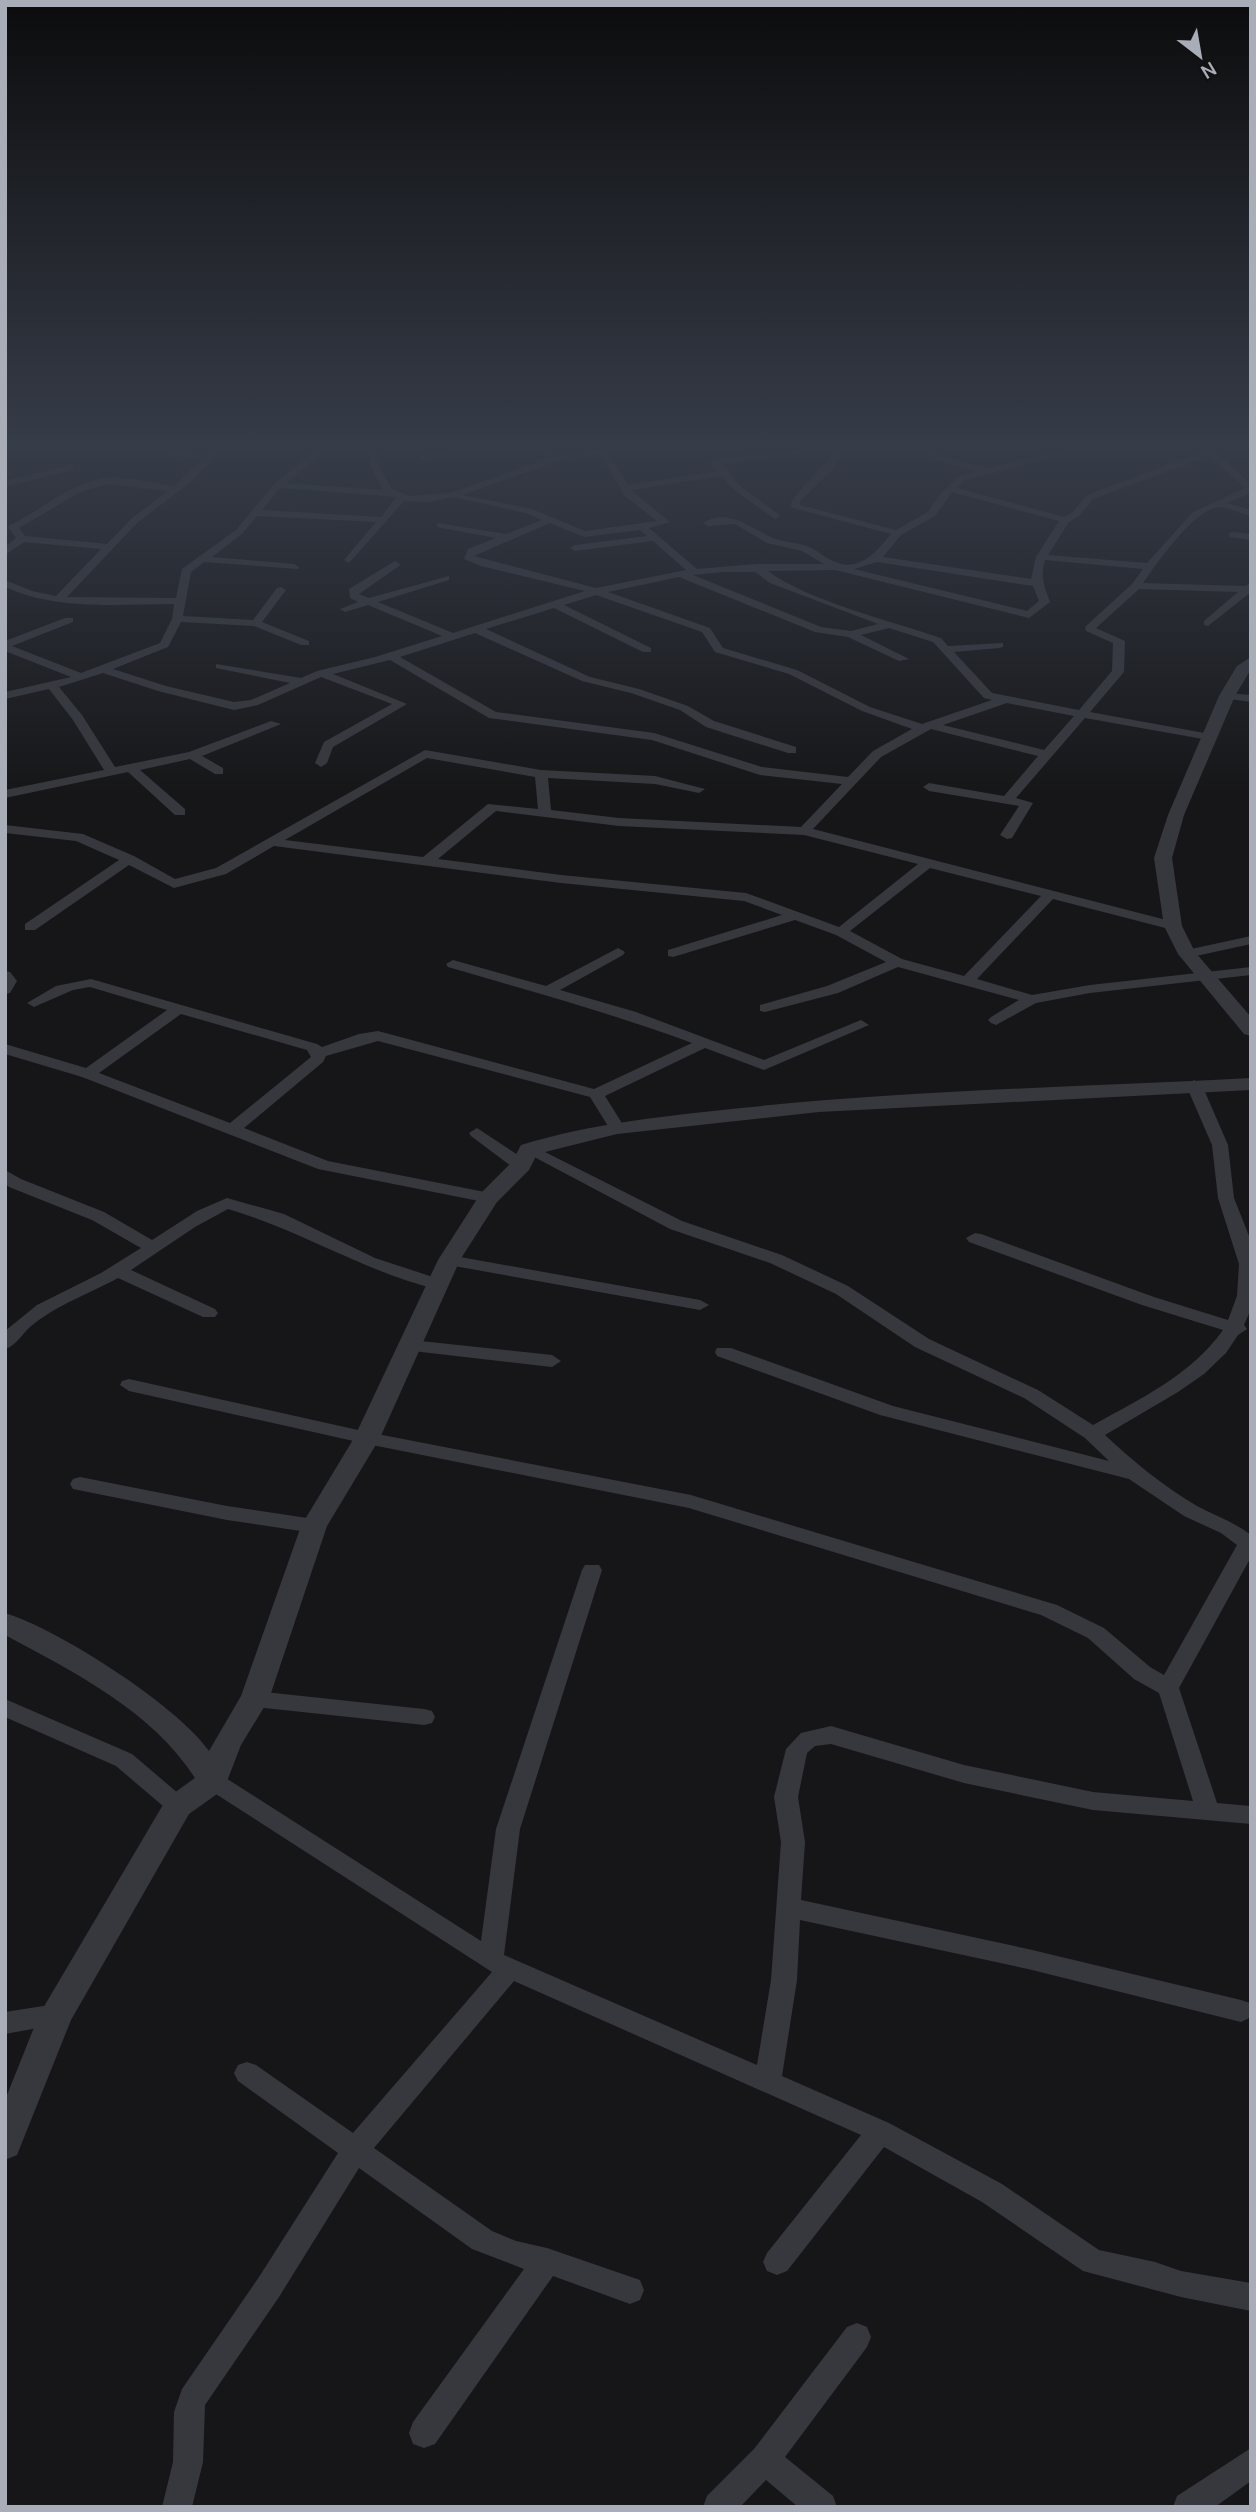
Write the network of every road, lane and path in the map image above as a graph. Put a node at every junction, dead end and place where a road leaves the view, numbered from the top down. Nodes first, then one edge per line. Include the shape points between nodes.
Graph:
1 (95, 562) edge
2 (198, 562) edge
3 (239, 562) edge
4 (488, 562) edge
5 (683, 562) edge
6 (828, 562) edge
7 (864, 562) edge
8 (898, 562) edge
9 (1039, 562) edge
10 (1104, 562) edge
11 (1153, 562) edge
12 (395, 564) dead end
13 (1150, 566) junction
14 (294, 567) dead end
15 (755, 567) junction
16 (840, 569) junction
17 (696, 573) junction
18 (680, 574) junction
19 (445, 578) dead end
20 (5, 583) edge
21 (1037, 583) junction
22 (1136, 586) junction
23 (1250, 588) edge
24 (281, 590) dead end
25 (597, 591) junction
26 (58, 600) junction
27 (180, 601) junction
28 (373, 602) junction
29 (556, 605) junction
30 (345, 609) dead end
31 (177, 619) junction
32 (69, 620) dead end
33 (1208, 622) dead end
34 (256, 623) junction
35 (887, 625) junction
36 (476, 629) junction
37 (851, 634) junction
38 (453, 637) junction
39 (305, 643) dead end
40 (999, 645) dead end
41 (5, 646) edge
42 (947, 649) junction
43 (648, 650) dead end
44 (391, 656) junction
45 (903, 659) dead end
46 (1251, 660) edge
47 (220, 666) dead end
48 (106, 670) junction
49 (321, 673) junction
50 (80, 677) junction
51 (299, 681) junction
52 (51, 686) junction
53 (5, 696) edge
54 (1227, 696) junction
55 (1007, 699) junction
56 (1251, 699) edge
57 (1085, 713) junction
58 (275, 724) dead end
59 (926, 726) junction
60 (1210, 737) junction
61 (792, 750) dead end
62 (1044, 754) junction
63 (192, 755) junction
64 (321, 763) dead end
65 (131, 768) junction
66 (219, 771) dead end
67 (112, 772) junction
68 (541, 774) junction
69 (849, 781) junction
70 (929, 787) dead end
71 (699, 789) dead end
72 (5, 794) edge
73 (1007, 800) junction
74 (180, 812) dead end
75 (545, 814) junction
76 (7, 831) edge
77 (804, 831) junction
78 (1007, 835) dead end
79 (272, 842) junction
80 (130, 859) junction
81 (426, 862) junction
82 (929, 862) junction
83 (1051, 894) junction
84 (796, 915) junction
85 (1173, 926) junction
86 (30, 927) dead end
87 (841, 932) junction
88 (1251, 940) edge
89 (618, 952) dead end
90 (673, 953) dead end
91 (1187, 954) junction
92 (897, 962) junction
93 (453, 964) dead end
94 (1251, 971) edge
95 (5, 975) edge
96 (1203, 976) junction
97 (966, 982) junction
98 (5, 990) edge
99 (546, 992) junction
100 (1032, 999) junction
101 (34, 1003) dead end
102 (179, 1008) junction
103 (765, 1008) dead end
104 (996, 1020) dead end
105 (861, 1025) dead end
106 (1251, 1030) edge
107 (704, 1043) junction
108 (5, 1049) edge
109 (319, 1053) junction
110 (88, 1074) junction
111 (1251, 1084) edge
112 (1194, 1085) junction
113 (596, 1094) junction
114 (617, 1128) junction
115 (233, 1129) junction
116 (477, 1133) dead end
117 (525, 1157) junction
118 (5, 1175) edge
119 (489, 1198) junction
120 (975, 1238) dead end
121 (154, 1248) junction
122 (449, 1260) junction
123 (118, 1271) junction
124 (436, 1284) junction
125 (700, 1305) dead end
126 (209, 1313) dead end
127 (1238, 1329) junction
128 (8, 1333) edge
129 (411, 1346) junction
130 (724, 1352) dead end
131 (552, 1361) dead end
132 (128, 1385) dead end
133 (1092, 1434) junction
134 (367, 1438) junction
135 (1134, 1474) junction
136 (80, 1484) dead end
137 (314, 1526) junction
138 (1249, 1546) edge
139 (592, 1570) dead end
140 (5, 1623) edge
141 (1168, 1689) junction
142 (255, 1699) junction
143 (5, 1707) edge
144 (424, 1717) dead end
145 (212, 1781) junction
146 (178, 1806) junction
147 (1209, 1812) junction
148 (1251, 1815) edge
149 (787, 1907) junction
150 (500, 1964) junction
151 (1241, 2011) dead end
152 (56, 2015) junction
153 (5, 2023) edge
154 (247, 2073) dead end
155 (768, 2080) junction
156 (880, 2131) junction
157 (5, 2144) edge
158 (354, 2152) junction
159 (547, 2262) junction
160 (777, 2262) dead end
161 (630, 2290) dead end
162 (1251, 2297) edge
163 (857, 2337) dead end
164 (424, 2432) dead end
165 (765, 2460) junction
166 (1251, 2463) edge
167 (177, 2507) edge
168 (718, 2507) edge
169 (822, 2507) edge
170 (1188, 2507) edge

1 - 26 street
2 - 27 street via 183,575
3 - 14 street
4 - 25 street
5 - 17 street
6 - 16 street
7 - 16 street
8 - 21 street
9 - 21 street
10 - 13 street
11 - 13 street
12 - 28 street via 353,591 354,596
13 - 22 street
15 - 16 street
15 - 17 street
15 - 35 street via 774,581
16 - 21 street via 1029,615 1045,602
17 - 18 street
18 - 25 street
18 - 37 street via 819,630
19 - 28 street
20 - 26 street
22 - 23 street
22 - 57 street via 1090,627 1119,641 1120,667
23 - 33 street
24 - 34 street
25 - 29 street
25 - 59 street via 706,630 719,650 793,672 866,709
26 - 27 street
27 - 31 street
28 - 30 street
28 - 38 street
29 - 36 street
29 - 43 street
31 - 34 street
31 - 48 street via 164,646
32 - 41 street
34 - 39 street
35 - 37 street
35 - 42 street via 937,640
36 - 38 street
36 - 61 street via 586,679 647,695 684,708 710,724
37 - 45 street
38 - 44 street
40 - 42 street
41 - 50 street
42 - 55 street via 988,696
44 - 49 street
44 - 69 street via 493,715 654,737 760,771
46 - 54 street
47 - 51 street
48 - 50 street
48 - 51 street via 234,706 262,700
49 - 51 street
49 - 64 street via 401,704 328,745
50 - 52 street
52 - 53 street
52 - 67 street via 78,718
54 - 56 street
54 - 60 street
55 - 57 street
55 - 59 street
57 - 60 street
57 - 62 street
58 - 63 street
59 - 62 street
59 - 69 street via 877,754
60 - 85 street via 1163,858
62 - 73 street
63 - 65 street
63 - 66 street
65 - 67 street
65 - 74 street
67 - 72 street
68 - 71 street via 655,780
68 - 75 street
68 - 79 street via 425,754
69 - 77 street
70 - 73 street
73 - 78 street via 1027,803
75 - 77 street
75 - 81 street via 493,807
76 - 80 street via 78,837
77 - 82 street
79 - 80 street via 221,871 174,884
79 - 81 street
80 - 86 street
81 - 84 street via 746,897
82 - 83 street
82 - 87 street
83 - 85 street
83 - 97 street
84 - 87 street
84 - 90 street
85 - 91 street
87 - 92 street
88 - 91 street
89 - 99 street
91 - 96 street
92 - 97 street
92 - 103 street via 804,1000
93 - 99 street
94 - 96 street
95 - 98 street via 10,981
96 - 100 street
96 - 106 street
97 - 100 street
99 - 107 street via 631,1015
100 - 104 street
101 - 102 street via 75,983 91,983
102 - 109 street via 312,1046
102 - 110 street
105 - 107 street via 764,1065
107 - 113 street
108 - 110 street
109 - 113 street via 378,1036
109 - 115 street via 318,1059
110 - 115 street
111 - 112 street
112 - 114 street via 819,1106
112 - 127 street via 1219,1143 1225,1195 1248,1266
113 - 114 street
114 - 117 street via 570,1137
115 - 119 street via 324,1165
116 - 117 street
117 - 119 street
117 - 133 street via 676,1225 776,1259 842,1290 922,1343 1031,1394
118 - 121 street via 98,1216
119 - 122 street
120 - 127 street
121 - 123 street
121 - 124 street via 221,1205 237,1205 278,1218 369,1262
122 - 124 street
122 - 125 street
123 - 126 street
123 - 128 street
124 - 129 street
127 - 133 street via 1202,1368
129 - 131 street
129 - 134 street
130 - 135 street via 887,1411
132 - 134 street
133 - 135 street
134 - 137 street
134 - 141 street via 691,1502 1049,1610 1096,1633 1142,1674
135 - 138 street via 1191,1511 1228,1528
136 - 137 street
137 - 142 street
138 - 141 street
139 - 150 street via 508,1829
140 - 145 street via 137,1703 185,1742
141 - 147 street
142 - 144 street
142 - 145 street via 227,1741
143 - 146 street via 124,1760
145 - 146 street
145 - 150 street
146 - 152 street
147 - 148 street
147 - 149 street via 1093,1801 964,1774 831,1735 809,1739 797,1749 786,1797 793,1842
149 - 151 street
149 - 155 street via 784,1980
150 - 155 street
150 - 158 street
152 - 153 street
152 - 157 street
154 - 158 street
155 - 156 street
156 - 160 street
156 - 162 street via 992,2193 1093,2262
158 - 159 street via 482,2240
158 - 167 street via 270,2287 192,2399 188,2462
159 - 161 street
159 - 164 street
163 - 165 street
165 - 168 street
165 - 169 street
166 - 170 street

